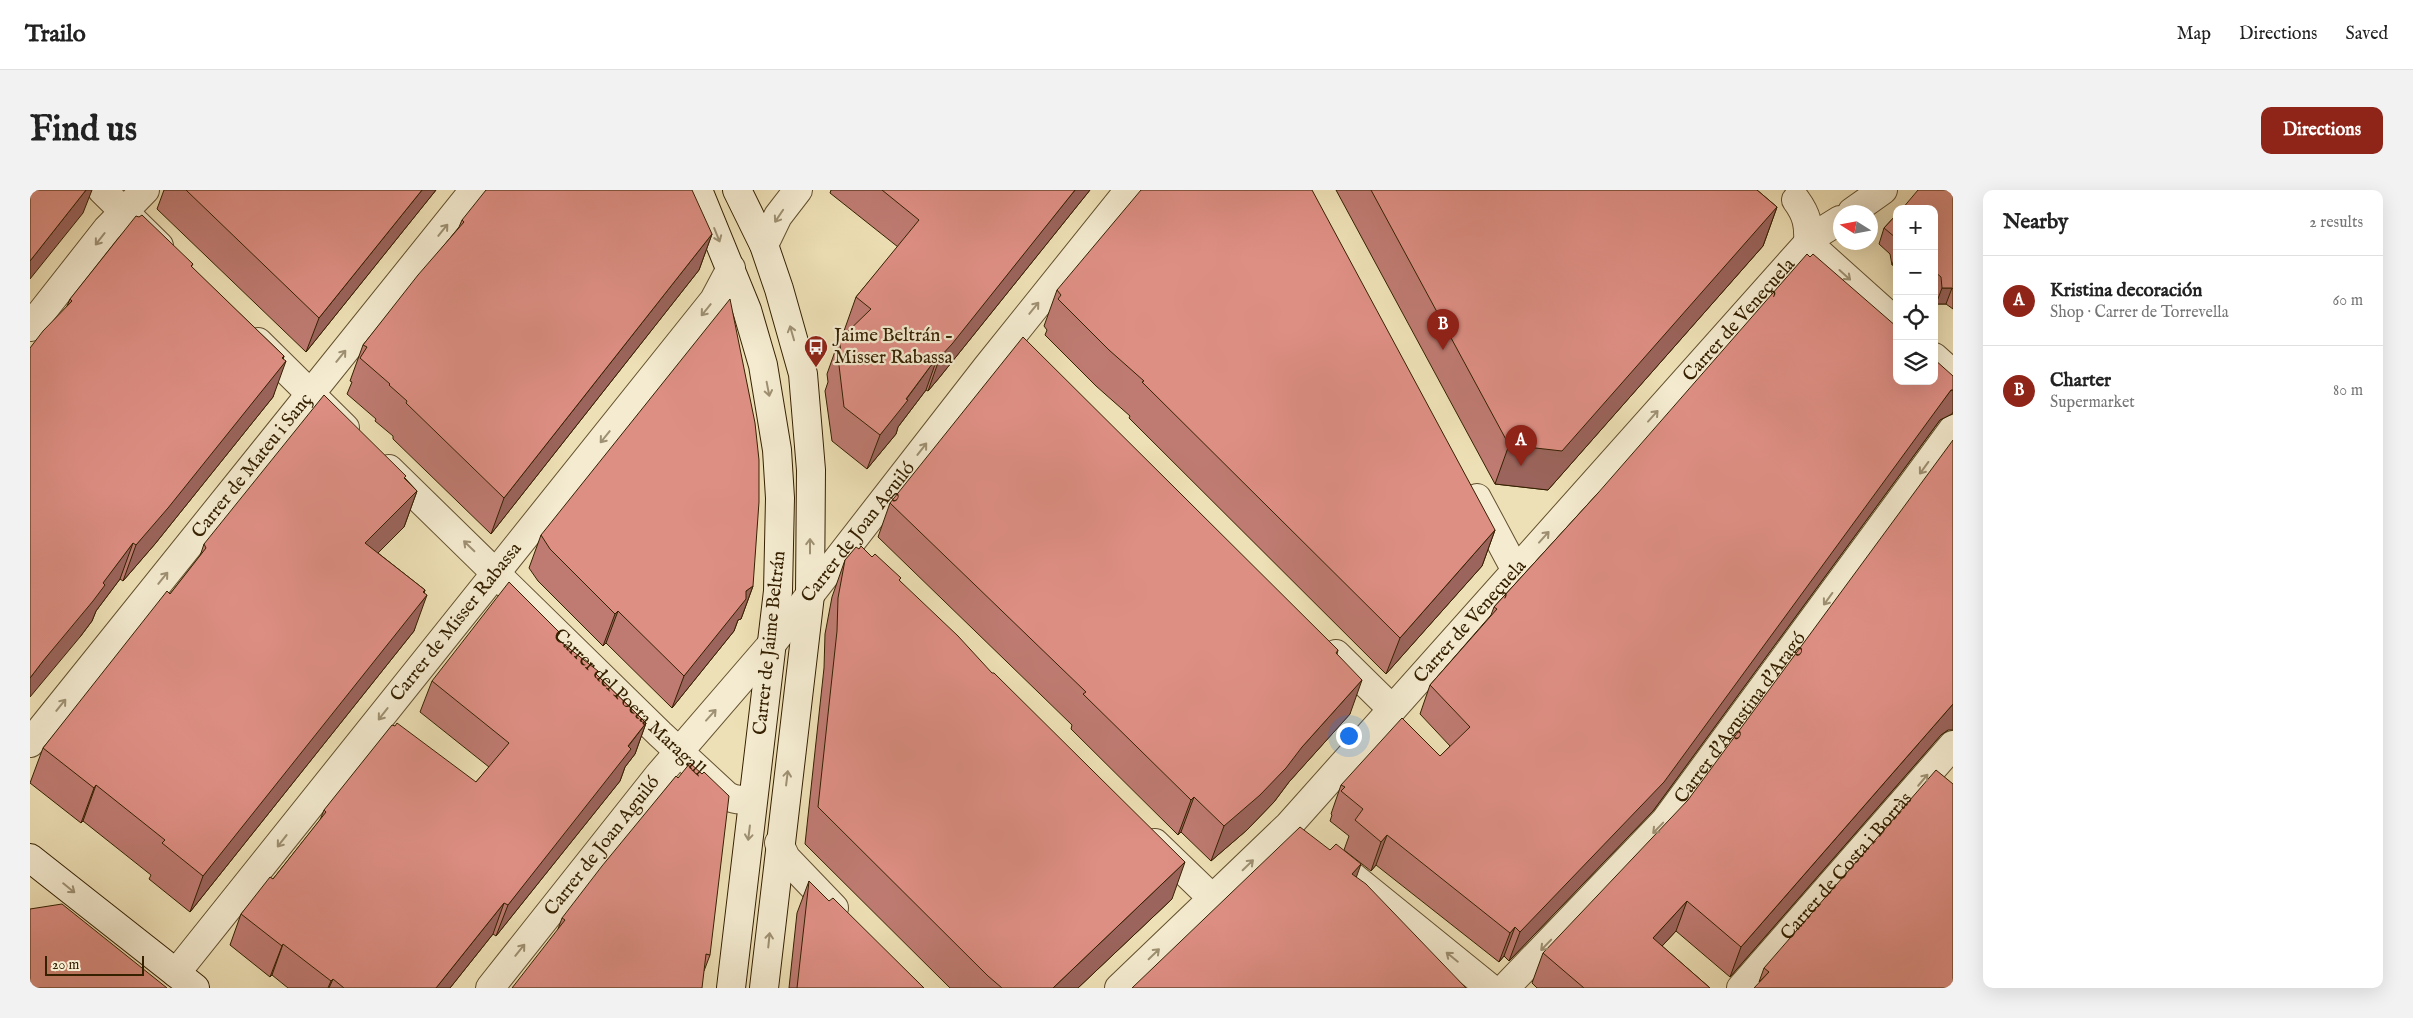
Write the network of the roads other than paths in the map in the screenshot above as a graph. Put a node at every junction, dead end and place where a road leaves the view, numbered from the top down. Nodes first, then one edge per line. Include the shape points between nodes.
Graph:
1 (102, 190) edge
2 (145, 190) edge
3 (474, 190) edge
4 (698, 190) edge
5 (737, 190) edge
6 (798, 190) edge
7 (1129, 190) edge
8 (1883, 190) edge
9 (1790, 195) edge
10 (1862, 205) edge
11 (126, 211) junction
12 (1833, 218) edge
13 (1833, 224) edge
14 (1808, 243) junction
15 (764, 245) junction
16 (176, 262) edge
17 (731, 268) junction
18 (1893, 319) edge
19 (237, 322) edge
20 (30, 327) edge
21 (1938, 361) edge
22 (1953, 374) edge
23 (311, 394) junction
24 (1953, 429) edge
25 (1465, 476) edge
26 (1515, 569) junction
27 (497, 573) junction
28 (810, 595) junction
29 (1318, 637) edge
30 (771, 645) junction
31 (1392, 709) junction
32 (30, 743) edge
33 (1953, 745) edge
34 (679, 751) junction
35 (753, 796) junction
36 (1289, 825) junction
37 (1139, 826) edge
38 (779, 843) junction
39 (1312, 844) edge
40 (31, 860) edge
41 (1335, 862) edge
42 (1212, 898) junction
43 (854, 927) edge
44 (185, 980) edge
45 (490, 988) edge
46 (731, 988) edge
47 (764, 988) edge
48 (1119, 988) edge
49 (1490, 988) edge
50 (1505, 988) edge
51 (1741, 988) edge

1 - 11 street
2 - 11 street
23 -> 3 street, Carrer de Mateu i Sanç
4 -> 17 street, Carrer de Jaime Beltrán
5 - 15 street, Carrer de Jaime Beltrán
6 -> 15 street via 778,216
28 -> 7 street, Carrer de Joan Aguiló via 858,552 1021,345
8 - 10 street
9 - 12 street via 1815,214
9 - 14 street via 1805,213 1809,227
11 - 16 street
11 -> 20 street
13 - 14 street, Carrer de Veneçuela
14 -> 18 street
26 -> 14 street, Carrer de Veneçuela
28 -> 15 street, Carrer de Jaime Beltrán via 811,470 803,374
17 -> 27 street, Carrer de Misser Rabassa via 714,300
17 -> 30 street, Carrer de Jaime Beltrán via 763,364 777,450 780,542
19 - 23 street, Carrer del Poeta Maragall
21 - 22 street
27 -> 23 street, Carrer del Poeta Maragall
32 -> 23 street, Carrer de Mateu i Sanç
24 -> 50 street, Carrer d'Agustina d'Aragó via 1665,821
25 - 26 street
26 - 31 street, Carrer de Veneçuela
27 - 34 street, Carrer del Poeta Maragall
27 -> 44 street, Carrer de Misser Rabassa
28 - 30 street, Carrer de Joan Aguiló
38 -> 28 street, Carrer de Jaime Beltrán
29 - 31 street
34 -> 30 street, Carrer de Joan Aguiló
30 - 35 street, Carrer de Jaime Beltrán
31 - 36 street, Carrer de Veneçuela
51 -> 33 street, Carrer de Costa i Borràs
34 - 35 street, Carrer del Poeta Maragall via 727,796 746,800
45 -> 34 street, Carrer de Joan Aguiló
35 -> 46 street, Carrer de Jaime Beltrán
36 - 39 street
42 -> 36 street, Carrer de Veneçuela
37 - 42 street
38 - 43 street via 792,865
47 -> 38 street, Carrer de Jaime Beltrán
40 -> 44 street
49 -> 41 street
48 -> 42 street, Carrer de Veneçuela

